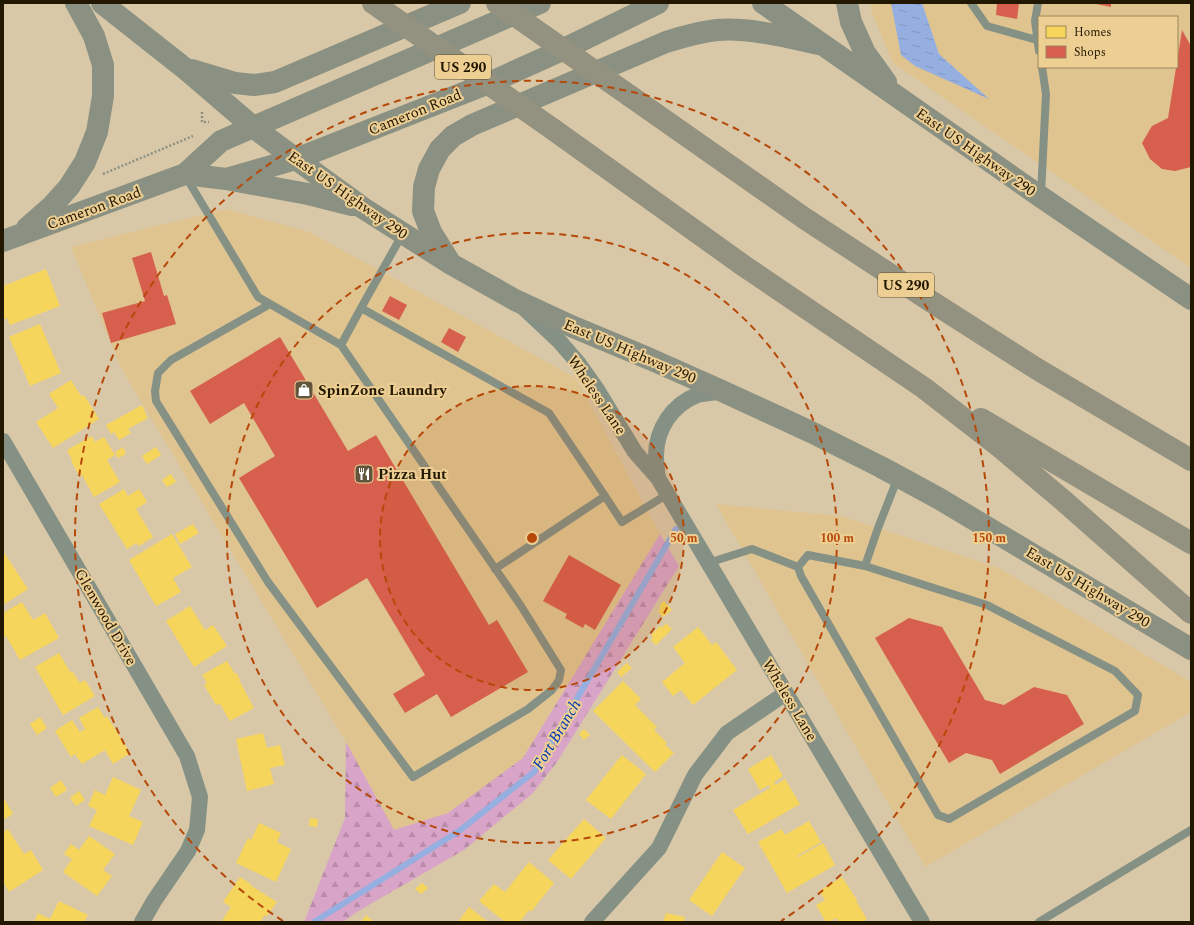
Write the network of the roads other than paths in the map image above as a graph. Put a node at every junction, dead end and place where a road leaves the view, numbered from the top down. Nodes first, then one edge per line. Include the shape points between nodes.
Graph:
1 (76, 3) edge
2 (102, 3) edge
3 (373, 3) edge
4 (460, 3) edge
5 (497, 3) edge
6 (540, 3) edge
7 (658, 3) edge
8 (763, 3) edge
9 (847, 3) edge
10 (971, 3) edge
11 (1038, 3) edge
12 (1037, 40) junction
13 (823, 45) junction
14 (1038, 46) edge
15 (183, 67) junction
16 (1042, 68) edge
17 (896, 96) junction
18 (254, 127) junction
19 (296, 159) junction
20 (185, 174) junction
21 (226, 179) junction
22 (1041, 197) junction
23 (363, 208) junction
24 (402, 234) junction
25 (11, 239) edge
26 (451, 264) junction
27 (1191, 299) edge
28 (515, 300) junction
29 (270, 304) junction
30 (361, 308) junction
31 (341, 345) junction
32 (924, 388) junction
33 (722, 391) junction
34 (3, 440) edge
35 (1191, 460) edge
36 (898, 476) junction
37 (658, 478) junction
38 (668, 494) junction
39 (605, 496) junction
40 (1191, 544) edge
41 (708, 563) junction
42 (865, 566) junction
43 (798, 567) junction
44 (495, 569) junction
45 (1191, 613) edge
46 (1191, 649) edge
47 (786, 693) junction
48 (1191, 830) edge
49 (142, 922) edge
50 (592, 922) edge
51 (922, 922) edge
52 (1039, 922) edge

1 - 25 main road via 94,36 103,65 103,96 97,132 85,162 69,188 52,206
2 - 15 main road, East US Highway 290
3 - 32 highway, US 290, bridge via 744,266
4 - 15 main road via 275,82 254,85 235,82
5 - 35 highway, US 290, bridge via 804,218 1037,369
6 - 18 main road, Cameron Road
7 - 19 main road, Cameron Road via 489,83
8 - 13 main road, East US Highway 290
9 - 17 main road via 865,53
10 - 12 lane via 988,26
11 - 12 lane
12 - 14 lane
13 - 17 main road, East US Highway 290
13 - 26 main road via 752,31 718,30 690,35 666,42 472,125 453,136 440,149 429,169 424,187 423,211 431,232
15 - 18 main road, East US Highway 290
16 - 22 lane via 1046,94
17 - 22 main road, East US Highway 290
18 - 19 main road, East US Highway 290
18 - 20 main road, Cameron Road via 221,141
19 - 21 main road, Cameron Road
19 - 23 main road, East US Highway 290
20 - 21 main road, Cameron Road
20 - 25 main road, Cameron Road
20 - 29 lane via 258,297
21 - 23 main road via 308,194
22 - 27 main road, East US Highway 290
23 - 24 main road, East US Highway 290
24 - 26 main road, East US Highway 290
24 - 30 lane
26 - 28 main road, East US Highway 290
28 - 33 main road, East US Highway 290
28 - 37 street, Wheless Lane via 560,342 579,364 635,452
29 - 31 lane
29 - 44 lane via 171,360 158,373 156,401 268,582 413,778 528,709 552,690 559,680 561,670
30 - 31 lane
30 - 39 lane via 550,413
31 - 44 lane
32 - 40 highway, US 290 via 1012,436
32 - 45 highway via 1000,447
33 - 36 main road, East US Highway 290
33 - 37 street, Wheless Lane via 699,395 684,401 673,410 658,439
34 - 49 street, Glenwood Drive via 187,756 200,797 197,830 188,851
36 - 42 lane
36 - 46 main road, East US Highway 290
37 - 38 street, Wheless Lane
38 - 39 lane via 622,522
38 - 41 street, Wheless Lane
39 - 44 lane
41 - 43 lane via 752,549
41 - 47 street, Wheless Lane
42 - 43 lane via 808,555
42 - 43 lane via 987,605 1116,672 1138,695 1135,711 949,818 938,816
47 - 50 street via 727,733 695,776 659,848
47 - 51 street, Wheless Lane
48 - 52 lane

